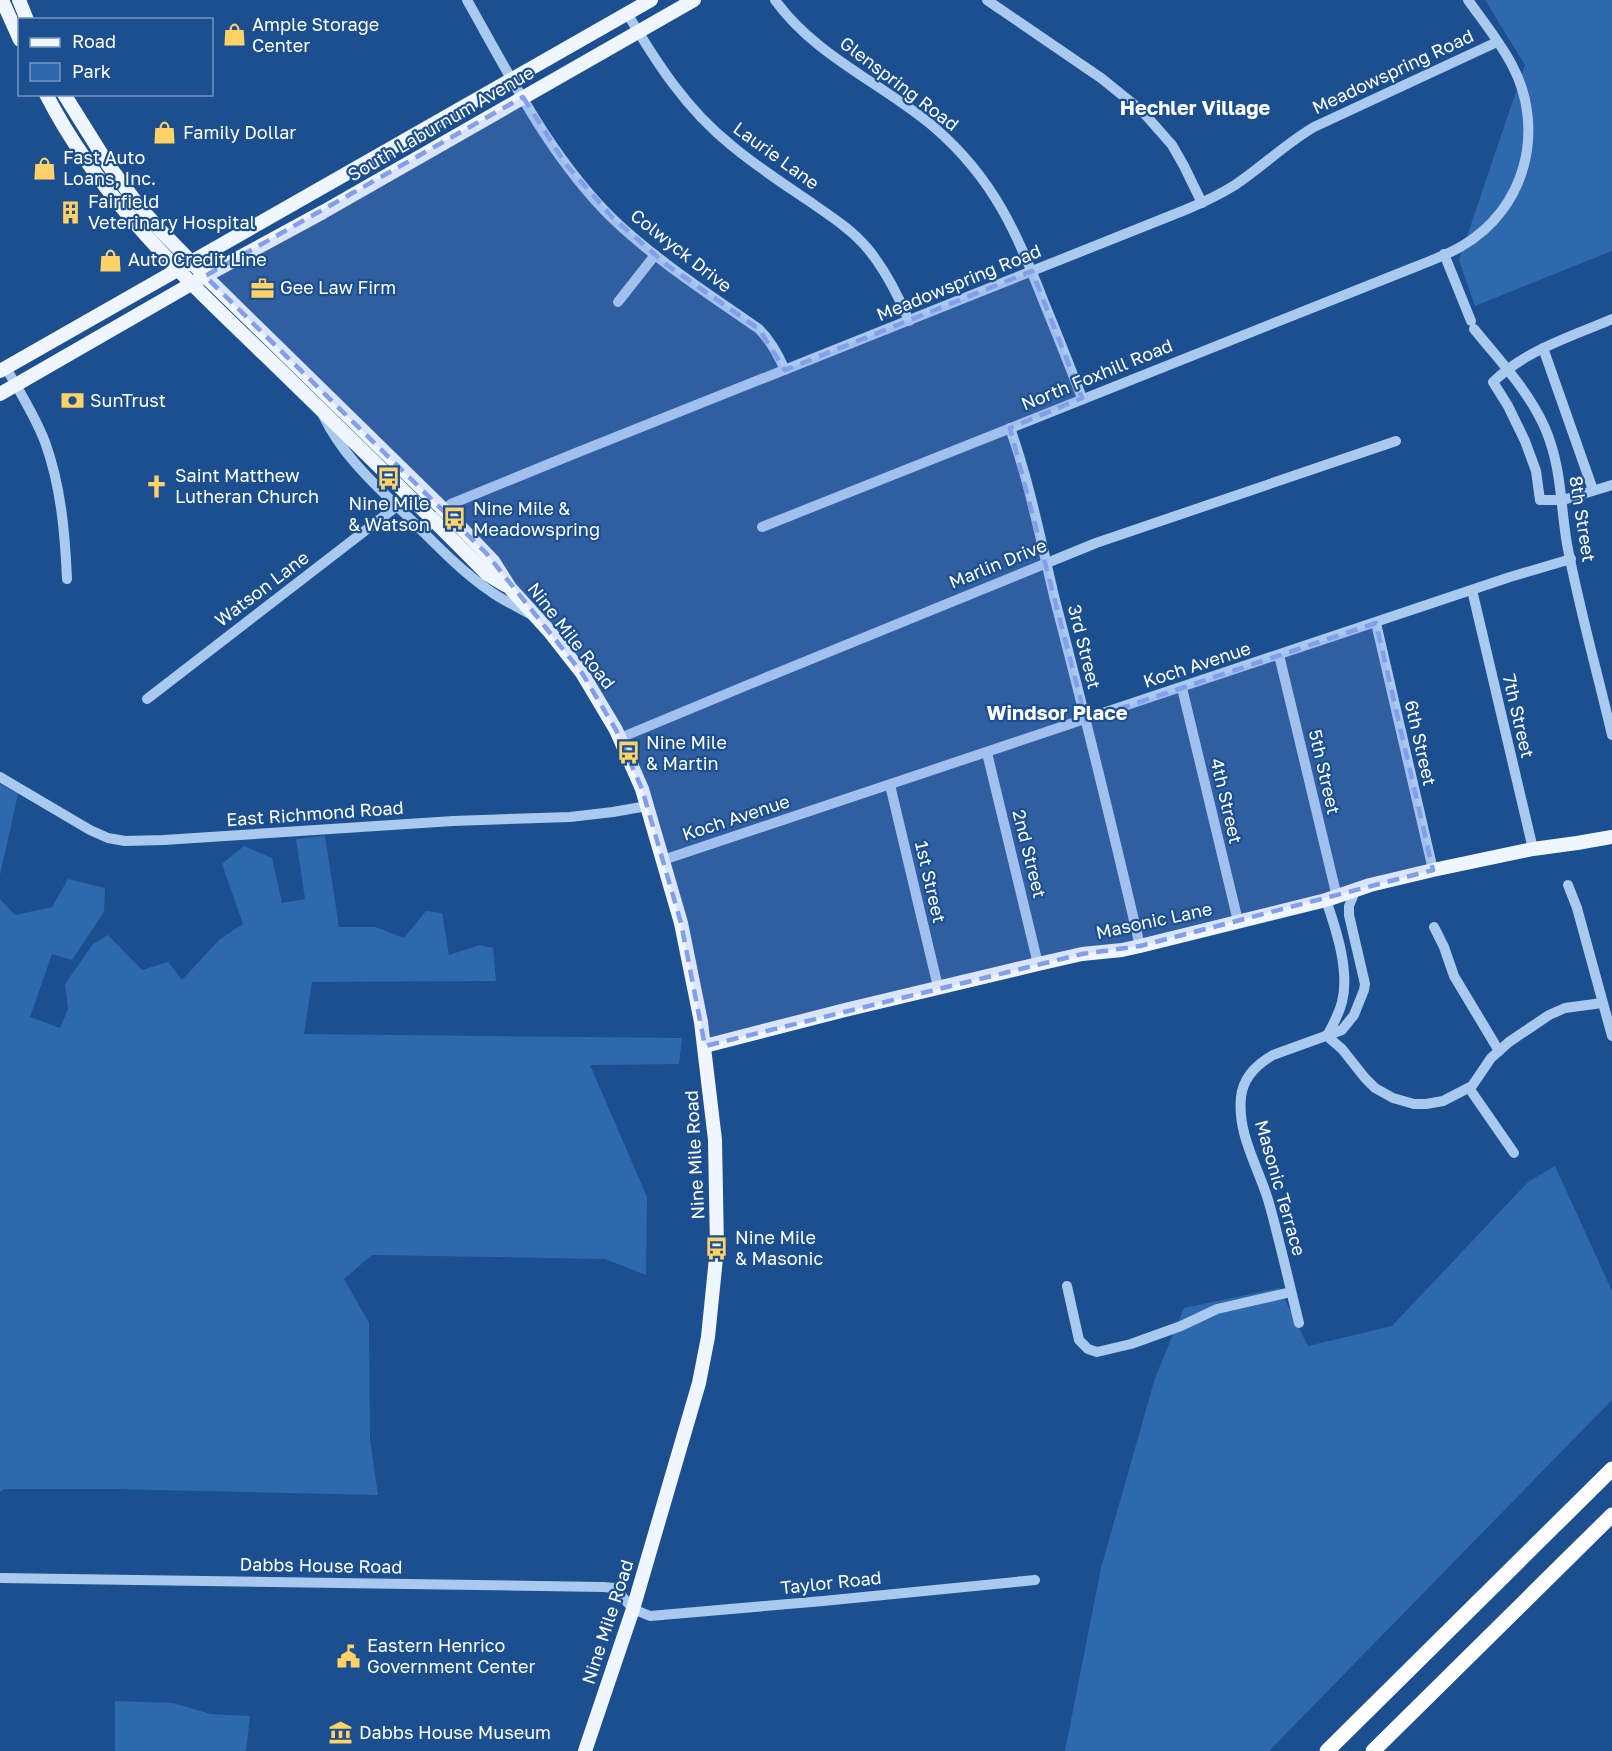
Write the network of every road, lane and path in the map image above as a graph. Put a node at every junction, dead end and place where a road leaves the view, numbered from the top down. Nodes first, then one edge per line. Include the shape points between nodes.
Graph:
1 (2, 0) edge
2 (19, 0) edge
3 (467, 0) edge
4 (651, 0) edge
5 (694, 0) edge
6 (775, 0) edge
7 (987, 0) edge
8 (1468, 0) edge
9 (627, 13) junction
10 (26, 18) edge
11 (638, 32) junction
12 (18, 36) edge
13 (1497, 42) junction
14 (512, 79) junction
15 (47, 96) edge
16 (65, 96) edge
17 (522, 98) junction
18 (371, 159) junction
19 (348, 198) junction
20 (1202, 202) junction
21 (1444, 254) junction
22 (655, 255) junction
23 (192, 263) junction
24 (178, 270) junction
25 (1032, 271) junction
26 (205, 276) junction
27 (192, 284) junction
28 (618, 302) dead end
29 (1612, 319) edge
30 (909, 321) junction
31 (1543, 348) junction
32 (3, 370) edge
33 (785, 370) junction
34 (1504, 372) junction
35 (16, 385) junction
36 (0, 394) edge
37 (1082, 398) junction
38 (320, 409) junction
39 (1010, 428) junction
40 (1396, 441) dead end
41 (1612, 485) edge
42 (1593, 490) junction
43 (1563, 500) junction
44 (397, 506) junction
45 (444, 510) junction
46 (433, 520) junction
47 (762, 526) dead end
48 (423, 531) junction
49 (1570, 559) junction
50 (1046, 563) junction
51 (67, 579) dead end
52 (510, 588) junction
53 (1472, 590) junction
54 (537, 617) junction
55 (1376, 623) junction
56 (1279, 655) junction
57 (1182, 688) junction
58 (147, 699) dead end
59 (1086, 720) junction
60 (1612, 735) edge
61 (620, 738) junction
62 (987, 753) junction
63 (0, 777) edge
64 (890, 785) junction
65 (647, 806) junction
66 (1612, 837) edge
67 (1533, 849) junction
68 (663, 860) junction
69 (1433, 870) junction
70 (1568, 885) dead end
71 (1355, 891) junction
72 (1331, 899) junction
73 (1238, 921) junction
74 (1434, 927) dead end
75 (1140, 946) junction
76 (1038, 964) junction
77 (938, 987) junction
78 (1602, 1003) junction
79 (1326, 1036) junction
80 (1612, 1036) edge
81 (705, 1047) junction
82 (1499, 1051) junction
83 (1469, 1088) junction
84 (1514, 1153) dead end
85 (1067, 1286) dead end
86 (1291, 1293) junction
87 (1299, 1323) dead end
88 (1612, 1468) edge
89 (1612, 1515) edge
90 (0, 1578) edge
91 (1035, 1580) dead end
92 (633, 1609) junction
93 (585, 1751) edge
94 (1327, 1751) edge
95 (1373, 1751) edge

1 - 12 main road
2 - 10 main road
3 - 14 street, Colwyck Drive
4 - 9 main road, South Laburnum Avenue
5 - 11 main road, South Laburnum Avenue
6 - 25 street, Glenspring Road via 808,37 919,116 967,160 1008,218
7 - 20 street via 1142,111 1172,145
8 - 13 street, North Foxhill Road
9 - 11 street, Laurie Lane
9 - 14 main road, South Laburnum Avenue
11 - 17 main road, South Laburnum Avenue
11 - 30 street, Laurie Lane via 674,88 719,135 844,226 868,249 891,282
13 - 20 street, Meadowspring Road via 1314,127 1235,184
13 - 21 street, North Foxhill Road via 1513,66 1528,108 1526,159 1504,208 1475,237
14 - 17 street, Colwyck Drive
14 - 18 main road, South Laburnum Avenue
15 - 24 main road, Nine Mile Road via 101,181
16 - 23 main road, Nine Mile Road via 129,192
17 - 19 main road, South Laburnum Avenue
17 - 22 street, Colwyck Drive via 584,188
18 - 19 main road via 373,168 369,176 353,185
18 - 23 main road, South Laburnum Avenue
19 - 26 main road, South Laburnum Avenue
20 - 25 street, Meadowspring Road
21 - 34 street, 8th Street via 1473,325
21 - 37 street, North Foxhill Road
22 - 28 street
22 - 33 street, Colwyck Drive via 759,329 769,339
23 - 24 main road, South Laburnum Avenue
23 - 26 main road, Nine Mile Road
24 - 27 main road, Nine Mile Road
24 - 32 main road, South Laburnum Avenue
25 - 30 street, Meadowspring Road
25 - 37 street, Glenspring Road
26 - 27 main road, South Laburnum Avenue
26 - 45 main road, Nine Mile Road
27 - 35 main road, South Laburnum Avenue
27 - 38 main road, Nine Mile Road
29 - 31 street
30 - 33 street, Meadowspring Road
31 - 34 street
31 - 42 street
32 - 35 street
33 - 45 street, Meadowspring Road via 571,454
34 - 43 street, 8th Street via 1530,398 1545,429
34 - 43 street via 1493,382 1526,441 1540,500
35 - 36 main road, South Laburnum Avenue
35 - 51 street via 45,443 58,488
37 - 39 street, North Foxhill Road
38 - 44 street via 344,451
38 - 46 main road, Nine Mile Road
39 - 47 street, North Foxhill Road
39 - 50 street, 3rd Street via 1029,487
40 - 50 street, Marlin Drive
41 - 42 street
42 - 43 street
43 - 49 street, 8th Street
44 - 48 street
44 - 58 street, Watson Lane
45 - 46 street, Meadowspring Road
45 - 52 main road, Nine Mile Road via 493,561
46 - 48 street, Meadowspring Road
46 - 52 main road, Nine Mile Road via 487,574
48 - 54 street via 488,590
49 - 53 street, Koch Avenue
49 - 60 street, 8th Street
50 - 59 street, 3rd Street
50 - 61 street, Marlin Drive
52 - 54 main road, Nine Mile Road
53 - 55 street, Koch Avenue
53 - 67 street, 7th Street
54 - 61 main road, Nine Mile Road via 582,673
55 - 56 street, Koch Avenue
55 - 69 street, 6th Street
56 - 57 street, Koch Avenue
56 - 72 street, 5th Street
57 - 59 street, Koch Avenue
57 - 73 street, 4th Street
59 - 62 street, Koch Avenue
59 - 75 street, 3rd Street
61 - 65 main road, Nine Mile Road
62 - 64 street, Koch Avenue
62 - 76 street, 2nd Street
63 - 65 street, East Richmond Road via 90,830 125,841 554,818
64 - 68 street, Koch Avenue
64 - 77 street, 1st Street
65 - 68 main road, Nine Mile Road
66 - 67 main road, Masonic Lane
67 - 69 main road, Masonic Lane
68 - 81 main road, Nine Mile Road via 681,923
69 - 71 main road, Masonic Lane
70 - 78 street
71 - 72 main road, Masonic Lane
71 - 79 street, Masonic Terrace via 1349,915 1364,990 1346,1027
72 - 73 main road, Masonic Lane
72 - 79 street via 1344,987 1342,1004
73 - 75 main road, Masonic Lane
74 - 82 street via 1454,975
75 - 76 main road, Masonic Lane
76 - 77 main road, Masonic Lane
77 - 81 main road, Masonic Lane
78 - 80 street
78 - 82 street via 1549,1014
79 - 83 street via 1365,1078 1393,1098 1414,1104 1436,1103
79 - 86 street, Masonic Terrace via 1266,1059 1249,1076 1241,1095 1245,1136 1269,1201
81 - 92 main road, Nine Mile Road via 718,1214 708,1337 696,1393
82 - 83 street
83 - 84 street
85 - 86 street via 1079,1340 1097,1352 1131,1344 1217,1309
86 - 87 street, Masonic Terrace
88 - 94 highway
89 - 95 highway
90 - 92 street, Dabbs House Road via 603,1587 615,1588
91 - 92 street, Taylor Road via 650,1616
92 - 93 main road, Nine Mile Road

